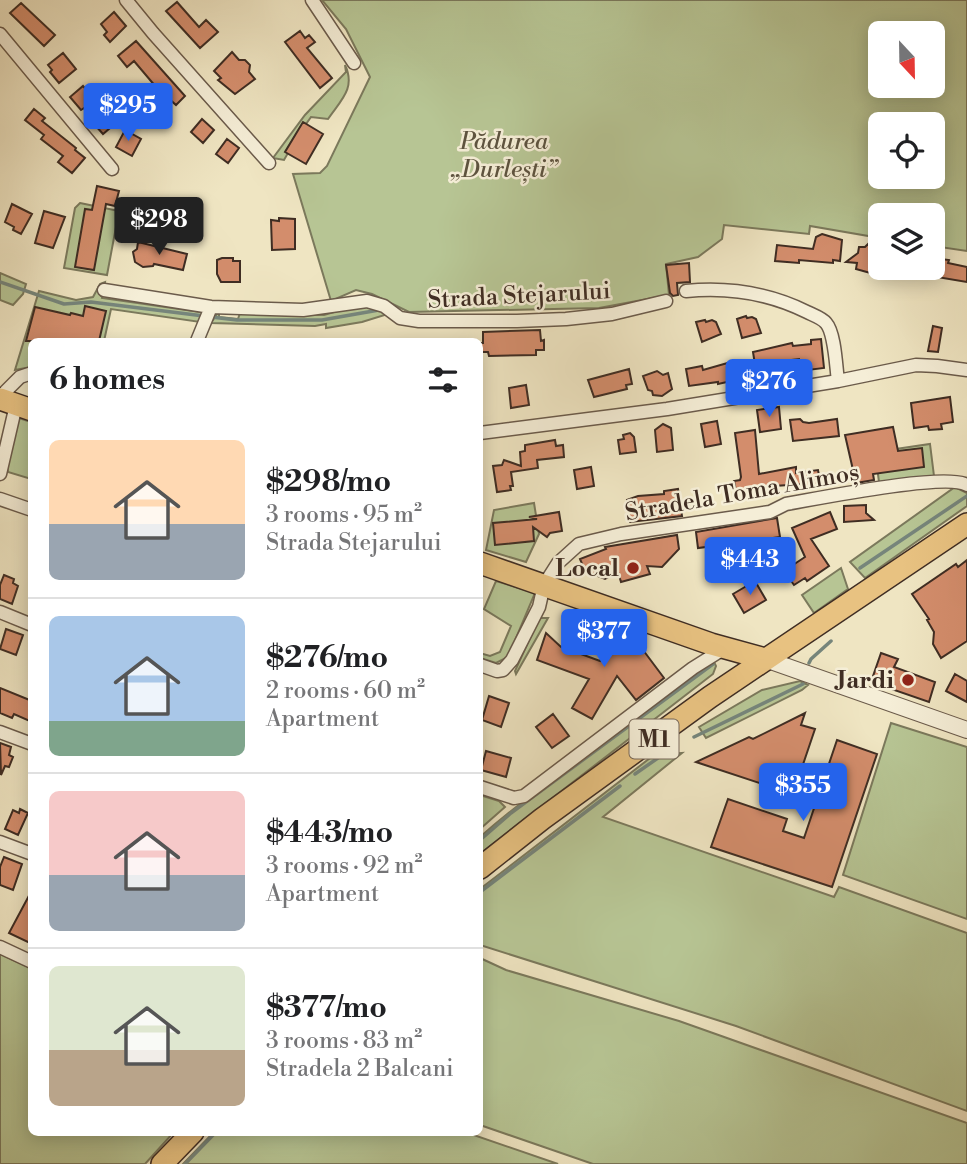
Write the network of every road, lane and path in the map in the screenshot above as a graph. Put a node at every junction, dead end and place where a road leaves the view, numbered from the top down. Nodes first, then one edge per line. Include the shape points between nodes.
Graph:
1 (126, 0) edge
2 (312, 0) edge
3 (0, 34) edge
4 (354, 63) dead end
5 (269, 163) dead end
6 (112, 169) dead end
7 (104, 290) dead end
8 (686, 291) dead end
9 (666, 301) dead end
10 (209, 314) junction
11 (198, 338) edge
12 (967, 370) edge
13 (28, 374) edge
14 (838, 381) junction
15 (12, 403) edge
16 (483, 433) edge
17 (0, 474) edge
18 (967, 485) edge
19 (0, 499) edge
20 (28, 509) edge
21 (967, 524) edge
22 (483, 565) edge
23 (544, 585) junction
24 (0, 612) edge
25 (28, 623) edge
26 (725, 648) junction
27 (765, 659) junction
28 (483, 666) edge
29 (967, 730) edge
30 (0, 732) edge
31 (28, 742) edge
32 (483, 788) edge
33 (0, 842) edge
34 (28, 852) edge
35 (483, 866) edge
36 (0, 947) edge
37 (28, 960) edge
38 (188, 1136) edge
39 (162, 1164) edge

1 - 5 street
2 - 4 street
3 - 6 street
7 - 10 street, Strada Stejarului
8 - 14 street via 762,295 825,321 831,330
9 - 10 street, Strada Stejarului via 612,314 517,321 407,320 367,301 303,310
10 - 11 street
12 - 14 street via 916,365
13 - 15 street via 20,377
14 - 16 street
15 - 17 street
18 - 23 street, Stradela Toma Alimoș via 954,481 910,485 786,503 770,512 589,541 573,548
19 - 20 street
21 - 27 main road, M1
22 - 23 main road
23 - 26 main road
23 - 28 street, Stradela Toma Alimoș via 539,607 512,660 503,670
24 - 25 street
26 - 27 main road
26 - 32 street via 524,796 514,798
27 - 29 street
27 - 35 main road, M1
30 - 31 street
33 - 34 street
36 - 37 street
38 - 39 main road

